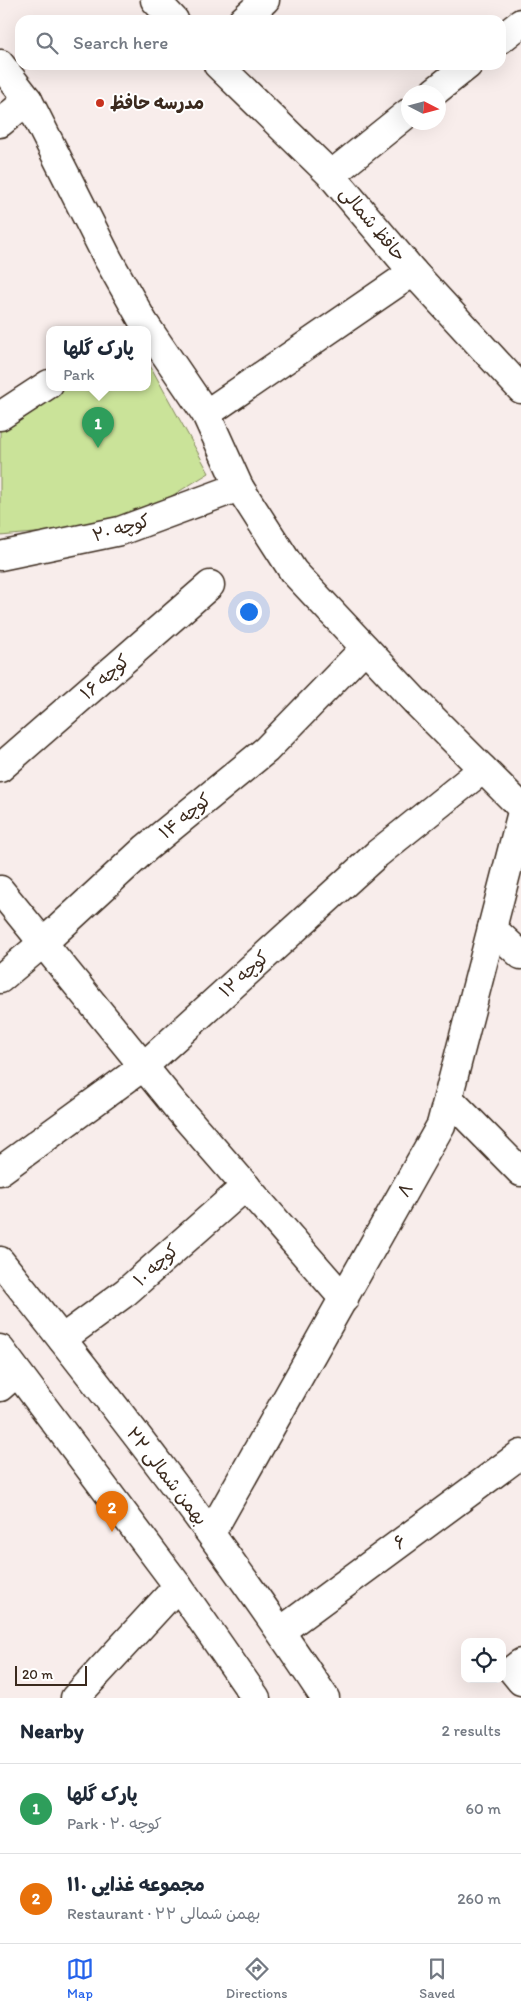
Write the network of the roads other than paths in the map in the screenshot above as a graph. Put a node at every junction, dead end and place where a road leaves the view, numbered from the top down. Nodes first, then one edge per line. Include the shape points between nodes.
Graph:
1 (155, 0) edge
2 (265, 0) edge
3 (169, 15) edge
4 (248, 15) edge
5 (521, 23) edge
6 (506, 35) edge
7 (0, 64) edge
8 (223, 70) edge
9 (462, 70) edge
10 (443, 85) edge
11 (28, 100) junction
12 (401, 119) edge
13 (0, 124) edge
14 (331, 175) junction
15 (413, 272) junction
16 (140, 326) edge
17 (151, 341) edge
18 (46, 386) edge
19 (521, 389) edge
20 (206, 414) junction
21 (0, 416) edge
22 (239, 487) junction
23 (0, 556) edge
24 (210, 585) dead end
25 (365, 648) junction
26 (0, 768) edge
27 (483, 770) junction
28 (521, 807) edge
29 (521, 816) edge
30 (0, 890) edge
31 (492, 928) junction
32 (44, 942) junction
33 (521, 955) edge
34 (0, 979) edge
35 (144, 1066) junction
36 (448, 1098) junction
37 (0, 1171) edge
38 (521, 1172) edge
39 (246, 1186) junction
40 (0, 1261) edge
41 (344, 1299) junction
42 (62, 1339) junction
43 (0, 1349) edge
44 (8, 1380) edge
45 (521, 1454) edge
46 (211, 1533) junction
47 (178, 1586) junction
48 (281, 1631) junction
49 (521, 1663) edge
50 (521, 1681) edge
51 (75, 1698) edge
52 (256, 1698) edge
53 (325, 1698) edge

1 - 3 street
2 - 4 street
5 - 6 street
7 - 11 street
8 - 14 street, حافظ شمالی
9 - 10 street
11 - 13 street
11 - 16 street
12 - 14 street
14 - 15 street, حافظ شمالی
15 - 19 street, حافظ شمالی
15 - 20 street
17 - 20 street
18 - 21 street
20 - 22 street
22 - 23 street, کوچه ۲۰ via 120,531
22 - 25 street via 293,571
24 - 26 street, کوچه ۱۶
25 - 27 street
25 - 32 street, کوچه ۱۴ via 266,750 146,848
27 - 28 street
27 - 35 street, کوچه ۱۲ via 377,854
29 - 31 street, ۸
30 - 32 street
31 - 33 street
31 - 36 street, ۸
32 - 34 street, کوچه ۱۴
32 - 35 street
35 - 37 street, کوچه ۱۲
35 - 39 street
36 - 38 street
36 - 41 street, ۸ via 441,1125
39 - 41 street
39 - 42 street, کوچه ۱۰ via 126,1292
40 - 42 street, ۲۲ بهمن شمالی
41 - 46 street, ۸
42 - 46 street, ۲۲ بهمن شمالی
43 - 44 street
44 - 47 street
45 - 48 street, ۶
46 - 48 street, ۲۲ بهمن شمالی
47 - 51 street
47 - 52 street
48 - 53 street, ۲۲ بهمن شمالی
49 - 50 street via 512,1670

